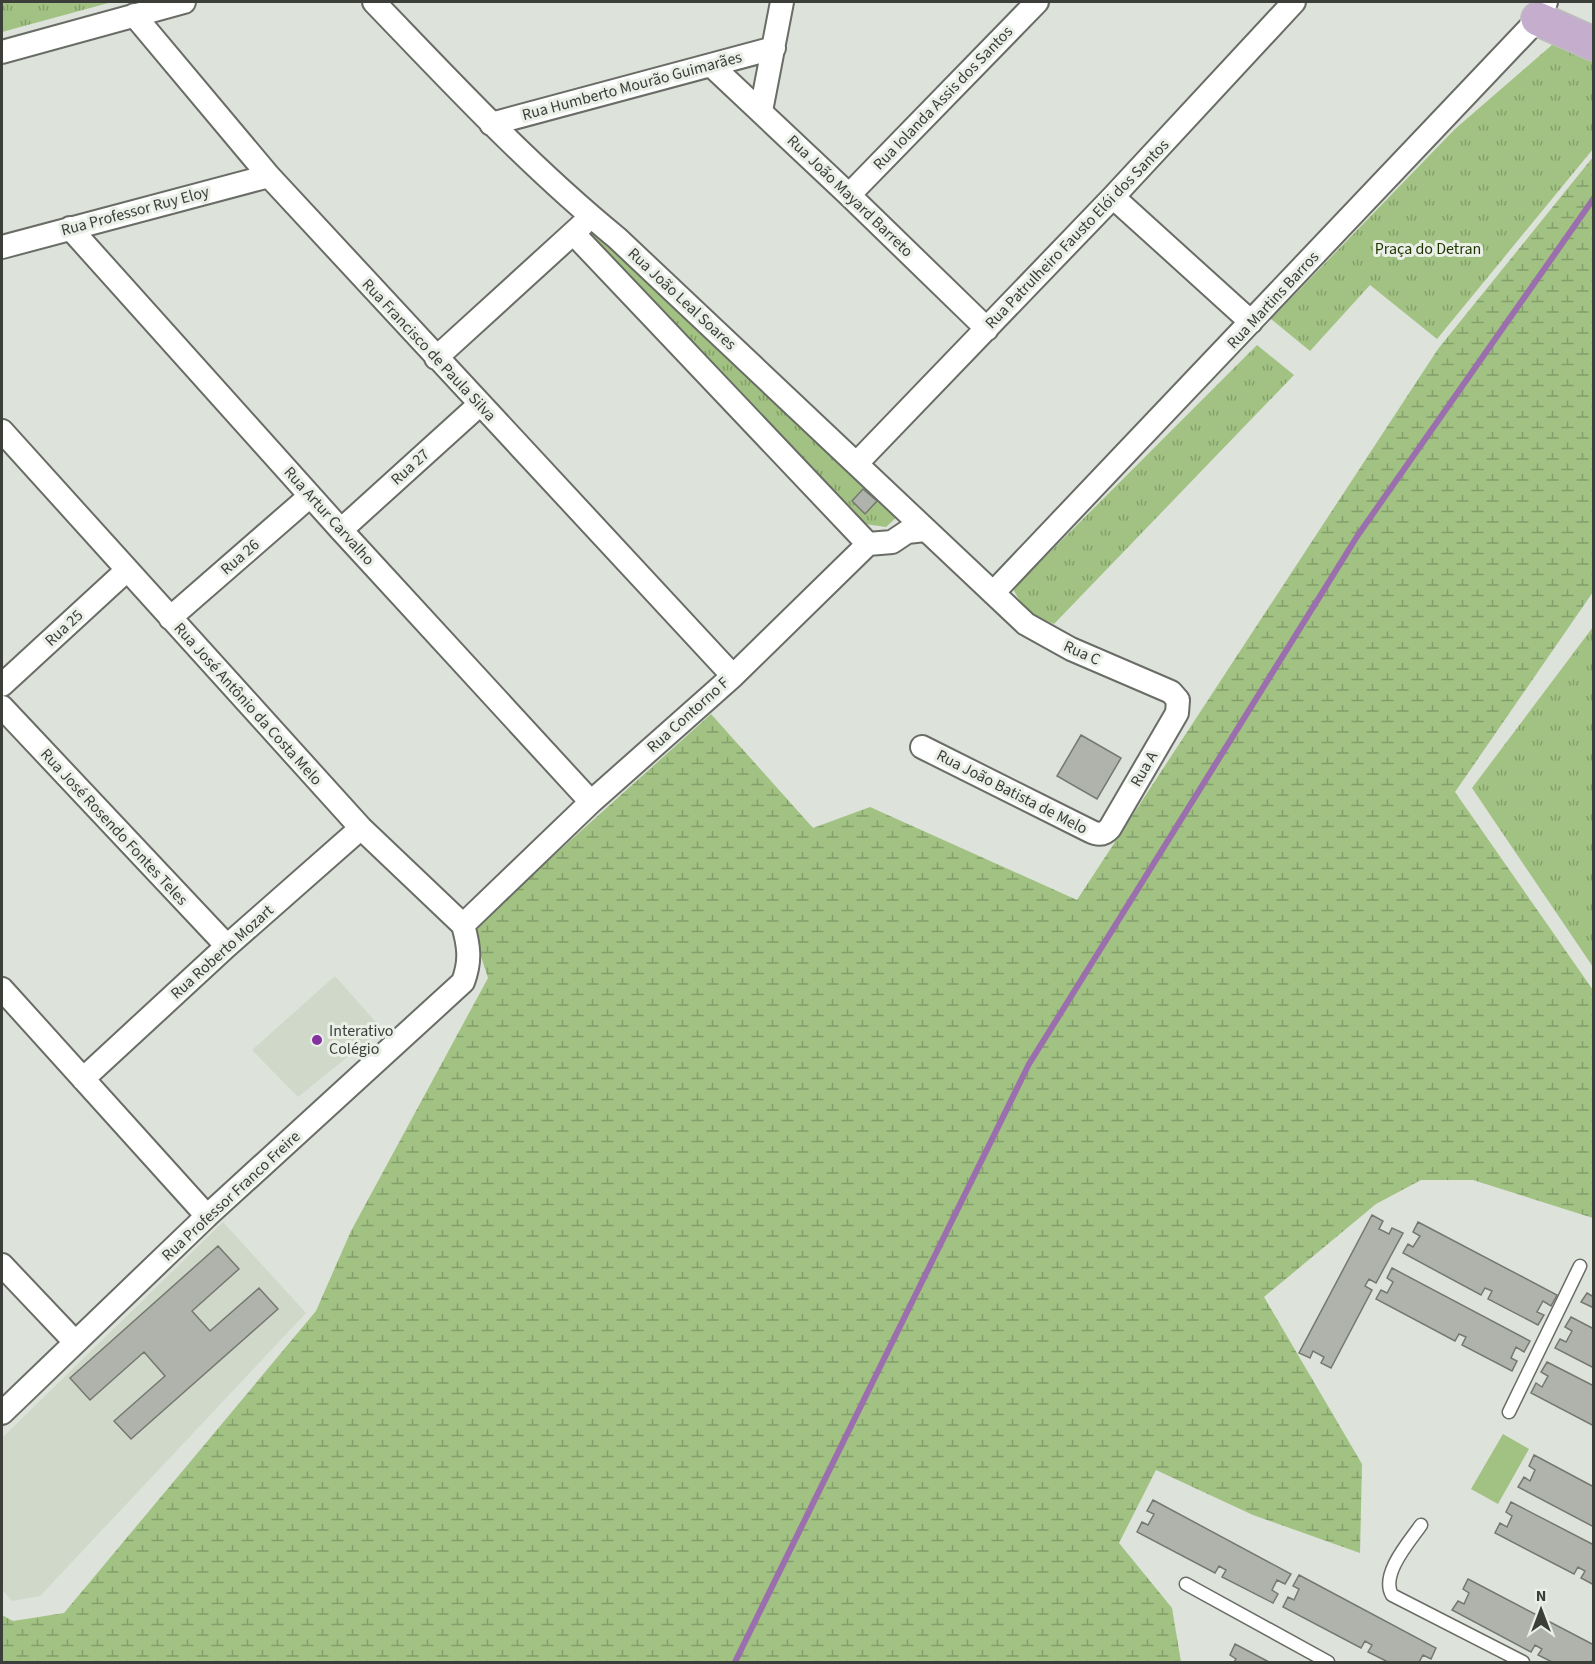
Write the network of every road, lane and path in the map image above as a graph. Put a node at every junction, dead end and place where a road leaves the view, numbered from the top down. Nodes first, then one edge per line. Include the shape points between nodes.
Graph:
1 (184, 2) edge
2 (374, 2) edge
3 (782, 2) edge
4 (1037, 2) edge
5 (1294, 2) edge
6 (1542, 10) edge
7 (134, 15) junction
8 (1593, 44) edge
9 (774, 48) junction
10 (2, 52) edge
11 (711, 65) junction
12 (761, 111) junction
13 (491, 124) junction
14 (269, 176) junction
15 (849, 195) junction
16 (1113, 198) junction
17 (590, 216) junction
18 (70, 228) junction
19 (574, 234) junction
20 (2, 247) edge
21 (1251, 322) junction
22 (987, 329) junction
23 (436, 358) junction
24 (479, 405) junction
25 (2, 431) edge
26 (857, 464) junction
27 (310, 496) junction
28 (341, 530) junction
29 (925, 530) junction
30 (868, 544) junction
31 (127, 570) junction
32 (993, 593) junction
33 (170, 618) junction
34 (733, 676) junction
35 (2, 685) edge
36 (1178, 700) joint
37 (2, 707) edge
38 (922, 747) dead end
39 (591, 802) junction
40 (361, 828) junction
41 (1102, 834) joint
42 (463, 925) junction
43 (227, 946) junction
44 (2, 989) edge
45 (83, 1078) junction
46 (207, 1216) junction
47 (2, 1265) edge
48 (1580, 1266) dead end
49 (75, 1342) junction
50 (1509, 1412) dead end
51 (2, 1413) edge
52 (1421, 1525) dead end
53 (1186, 1584) dead end
54 (1328, 1662) edge
55 (1523, 1662) edge

1 - 7 street
2 - 13 street, Rua João Leal Soares
3 - 9 street
4 - 15 street, Rua Iolanda Assis dos Santos
5 - 16 street, Rua Patrulheiro Fausto Elói dos Santos
6 - 8 main road
6 - 21 street, Rua Martins Barros
7 - 10 street
7 - 14 street, Rua Francisco de Paula Silva
9 - 11 street, Rua Humberto Mourão Guimarães
9 - 12 street
11 - 12 street, Rua João Mayard Barreto
11 - 13 street, Rua Humberto Mourão Guimarães
12 - 15 street, Rua João Mayard Barreto
13 - 17 street, Rua João Leal Soares
14 - 18 street, Rua Professor Ruy Eloy
14 - 23 street, Rua Francisco de Paula Silva
15 - 22 street, Rua João Mayard Barreto
16 - 21 street
16 - 22 street, Rua Patrulheiro Fausto Elói dos Santos
17 - 19 street
17 - 26 street, Rua João Leal Soares
18 - 20 street, Rua Professor Ruy Eloy
18 - 27 street, Rua Artur Carvalho
19 - 23 street
19 - 30 street, Rua João Leal Soares
21 - 32 street, Rua Martins Barros
22 - 26 street, Rua Patrulheiro Fausto Elói dos Santos
23 - 24 street, Rua Francisco de Paula Silva
24 - 28 street, Rua 27
24 - 34 street, Rua Francisco de Paula Silva
25 - 31 street, Rua José Antônio da Costa Melo
26 - 29 street, Rua João Leal Soares
27 - 28 street, Rua Artur Carvalho
27 - 33 street, Rua 26
28 - 39 street, Rua Artur Carvalho
29 - 30 street via 907,532 892,542
29 - 32 street, Rua João Leal Soares
30 - 34 street, Rua Contorno F
31 - 33 street, Rua José Antônio da Costa Melo
31 - 35 street, Rua 25
32 - 36 street, Rua C via 1026,624 1047,637 1171,692
33 - 40 street, Rua José Antônio da Costa Melo
34 - 39 street, Rua Contorno F
36 - 41 street, Rua A via 1177,713 1110,828
37 - 43 street, Rua José Rosendo Fontes Teles
38 - 41 street, Rua João Batista de Melo
39 - 42 street, Rua Contorno F
40 - 42 street, Rua José Antônio da Costa Melo
40 - 43 street, Rua Roberto Mozart
42 - 46 street, Rua Professor Franco Freire via 470,959 463,982
43 - 45 street, Rua Roberto Mozart
44 - 45 street
45 - 46 street
46 - 49 street, Rua Professor Franco Freire
47 - 49 street
48 - 50 lane
49 - 51 street, Rua Professor Franco Freire
52 - 55 lane via 1393,1566 1388,1587 1392,1595
53 - 54 lane

